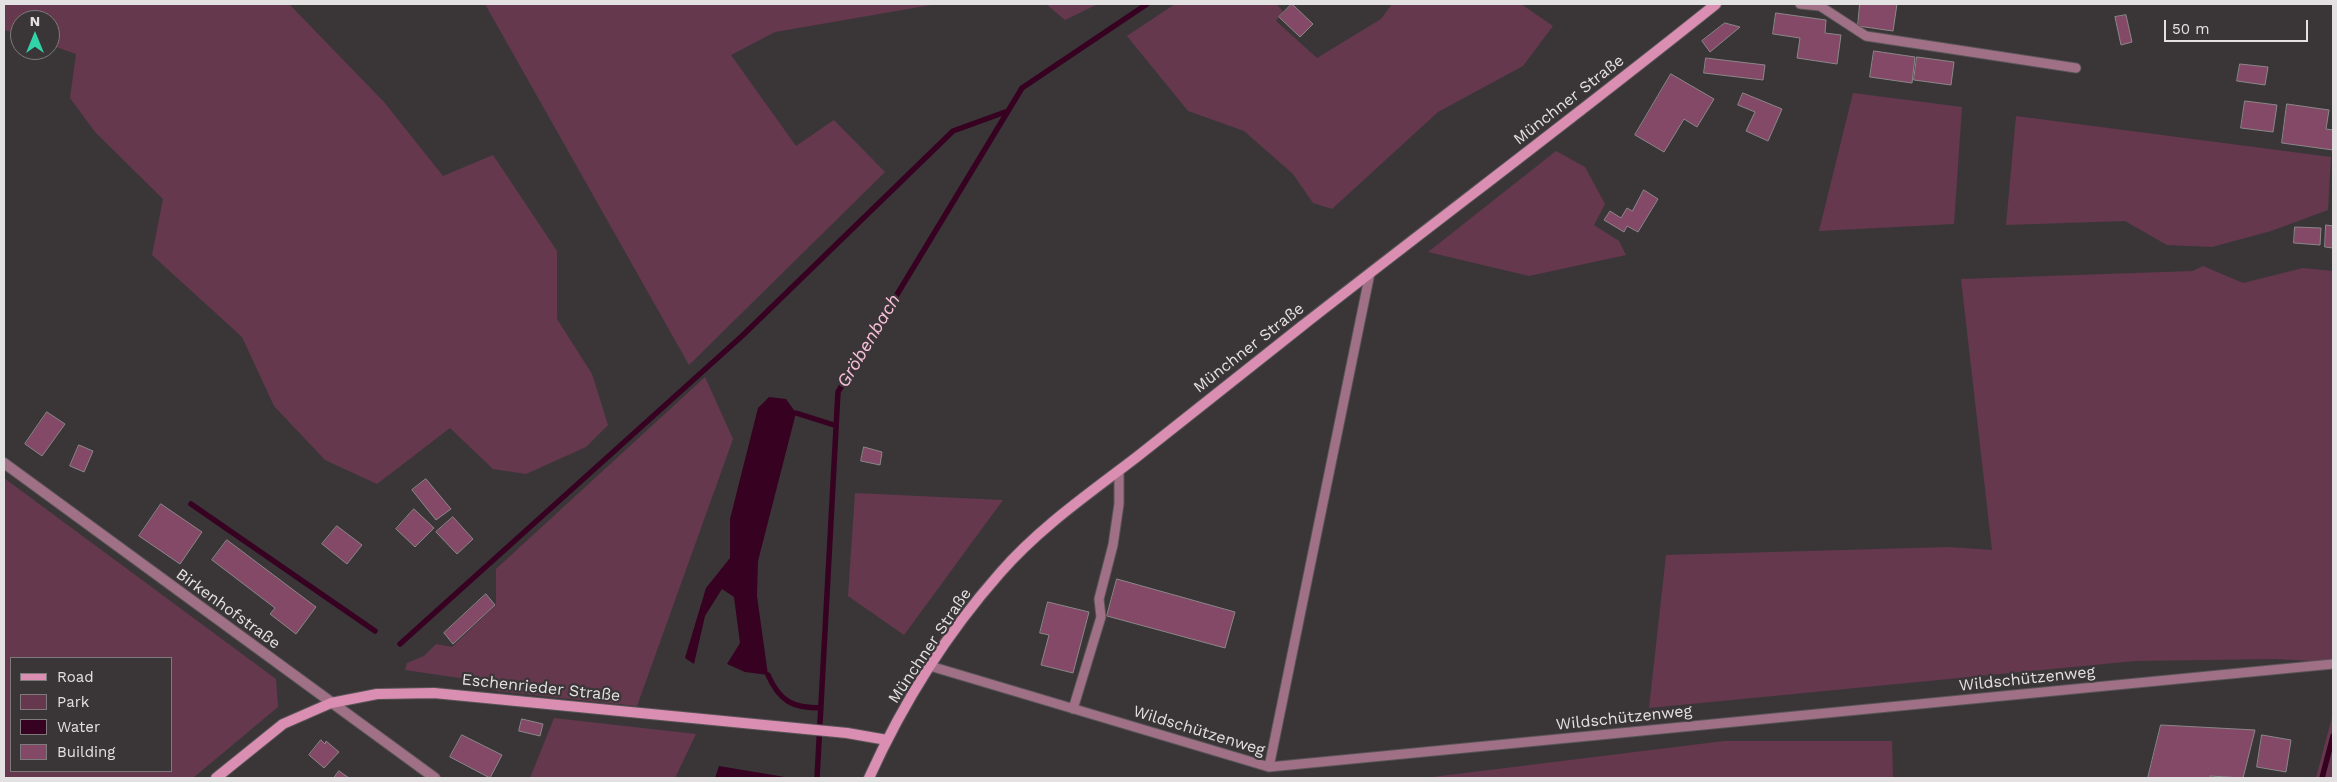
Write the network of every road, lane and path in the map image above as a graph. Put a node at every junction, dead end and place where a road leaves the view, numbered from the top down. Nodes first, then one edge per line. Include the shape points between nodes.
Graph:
1 (1716, 4) edge
2 (1800, 4) edge
3 (2076, 68) dead end
4 (1370, 273) junction
5 (4, 463) edge
6 (1119, 470) junction
7 (2333, 664) edge
8 (930, 666) junction
9 (331, 703) junction
10 (1073, 709) junction
11 (887, 740) junction
12 (1269, 767) junction
13 (216, 778) edge
14 (435, 778) edge
15 (869, 778) edge

1 - 4 street, Münchner Straße
2 - 3 lane via 1820,6 1866,36
4 - 6 street, Münchner Straße
4 - 12 lane
5 - 9 street, Birkenhofstraße
6 - 8 street, Münchner Straße via 1074,504 1002,571 963,618
6 - 10 lane via 1119,504 1113,545 1099,599 1101,616
7 - 12 lane, Wildschützenweg
8 - 10 lane, Wildschützenweg
8 - 11 street, Münchner Straße
9 - 11 street, Eschenrieder Straße via 377,694 434,693 847,733
9 - 13 street, Eschenrieder Straße via 283,724
9 - 14 street, Birkenhofstraße
10 - 12 lane, Wildschützenweg
11 - 15 street, Münchner Straße

